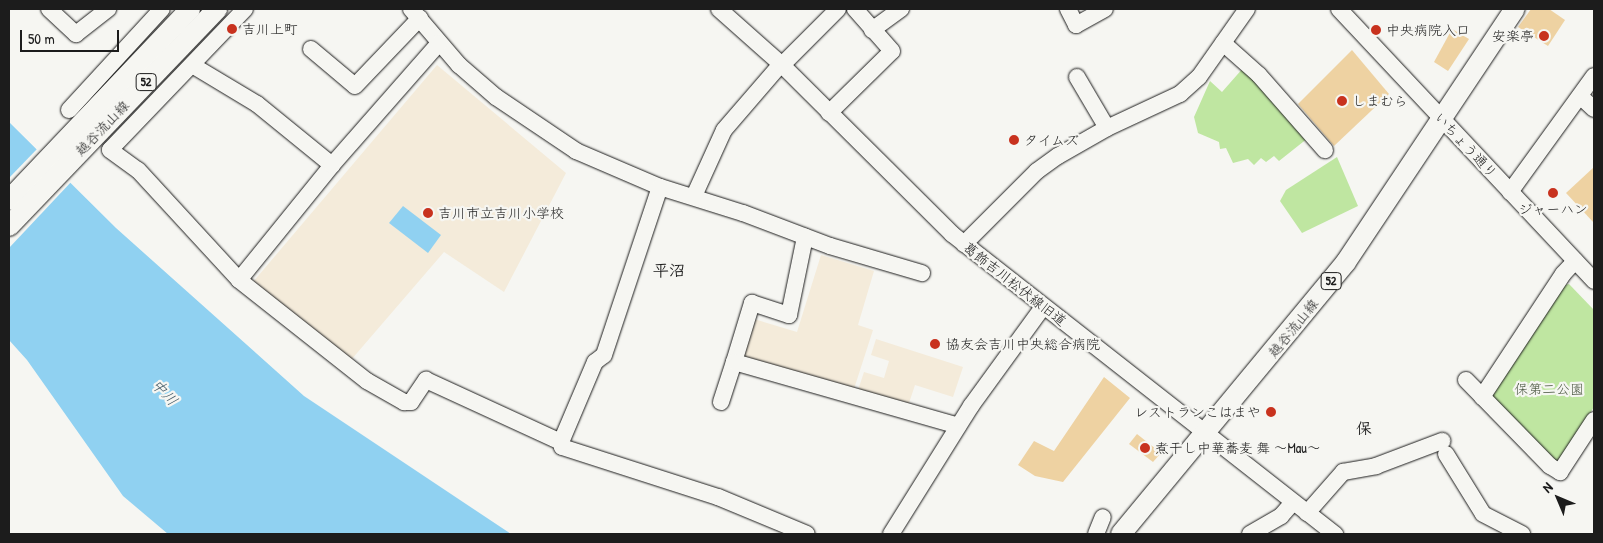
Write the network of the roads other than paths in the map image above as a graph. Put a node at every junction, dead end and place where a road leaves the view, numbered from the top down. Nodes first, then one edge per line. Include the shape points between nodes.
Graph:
1 (49, 9) edge
2 (108, 9) edge
3 (162, 9) edge
4 (190, 9) edge
5 (217, 9) edge
6 (246, 9) edge
7 (719, 9) edge
8 (838, 9) edge
9 (855, 9) edge
10 (901, 9) edge
11 (1068, 9) edge
12 (1105, 9) edge
13 (1247, 9) edge
14 (1339, 9) edge
15 (1515, 9) edge
16 (415, 14) edge
17 (872, 30) junction
18 (439, 42) junction
19 (1223, 43) junction
20 (311, 50) dead end
21 (192, 64) junction
22 (781, 64) junction
23 (1594, 76) edge
24 (1077, 77) dead end
25 (1580, 96) junction
26 (1594, 109) edge
27 (69, 110) dead end
28 (830, 113) junction
29 (1442, 119) junction
30 (1107, 128) junction
31 (69, 150) junction
32 (1325, 150) dead end
33 (332, 166) junction
34 (660, 187) junction
35 (1510, 192) junction
36 (694, 196) junction
37 (9, 200) edge
38 (9, 226) edge
39 (805, 237) junction
40 (964, 244) junction
41 (1574, 261) junction
42 (922, 273) dead end
43 (239, 280) junction
44 (1594, 281) edge
45 (1043, 307) junction
46 (734, 362) junction
47 (1466, 380) dead end
48 (1482, 397) junction
49 (721, 402) dead end
50 (958, 426) junction
51 (1592, 430) edge
52 (1205, 434) junction
53 (561, 442) junction
54 (1293, 502) junction
55 (1307, 513) junction
56 (1103, 517) dead end
57 (1489, 528) edge
58 (808, 534) edge
59 (892, 534) edge
60 (1096, 534) edge
61 (1121, 534) edge
62 (1250, 534) edge
63 (1334, 534) edge
64 (1522, 534) edge

1 - 2 street via 76,34
3 - 27 street
4 - 31 main road, 越谷流山線 / 52
5 - 31 main road, 越谷流山線 / 52
6 - 21 street
7 - 22 street, 葛飾吉川松伏線旧道
8 - 22 street
9 - 17 street
10 - 17 street
11 - 12 street via 1076,26
13 - 19 street
14 - 29 street, いちょう通り
15 - 29 main road, 越谷流山線 / 52
16 - 18 street
16 - 20 street via 355,86
17 - 28 street via 892,51
18 - 33 street
18 - 34 street via 496,97 544,132 608,167
19 - 30 street via 1199,77 1180,94
19 - 32 street via 1259,76
21 - 33 street via 257,104
21 - 43 street via 110,150 138,170
22 - 28 street, 葛飾吉川松伏線旧道
22 - 36 street via 727,125
23 - 25 street
24 - 30 street
25 - 26 street
25 - 35 street
28 - 40 street, 葛飾吉川松伏線旧道
29 - 35 street, いちょう通り
29 - 52 main road, 越谷流山線 / 52 via 1346,262
30 - 40 street via 1037,171
31 - 37 main road, 52
31 - 38 main road, 越谷流山線 / 52
33 - 43 street
34 - 36 street
34 - 53 street via 604,355 595,362
35 - 41 street, いちょう通り
36 - 39 street
39 - 42 street
39 - 46 street via 789,315 752,303
40 - 45 street, 葛飾吉川松伏線旧道
41 - 44 street, いちょう通り
41 - 48 street via 1562,274
43 - 53 street via 367,381 404,402 411,402 426,380
45 - 50 street
45 - 52 street, 葛飾吉川松伏線旧道
46 - 49 street
46 - 50 street
47 - 48 street
48 - 51 street via 1550,466 1560,472
50 - 59 street
52 - 54 street, 葛飾吉川松伏線旧道
52 - 61 main road, 越谷流山線 / 52
53 - 58 street via 562,447 718,497
54 - 55 street, 葛飾吉川松伏線旧道
54 - 62 street via 1281,516
55 - 57 street via 1343,472 1444,447
55 - 63 street, 葛飾吉川松伏線旧道
56 - 60 street
57 - 64 street

